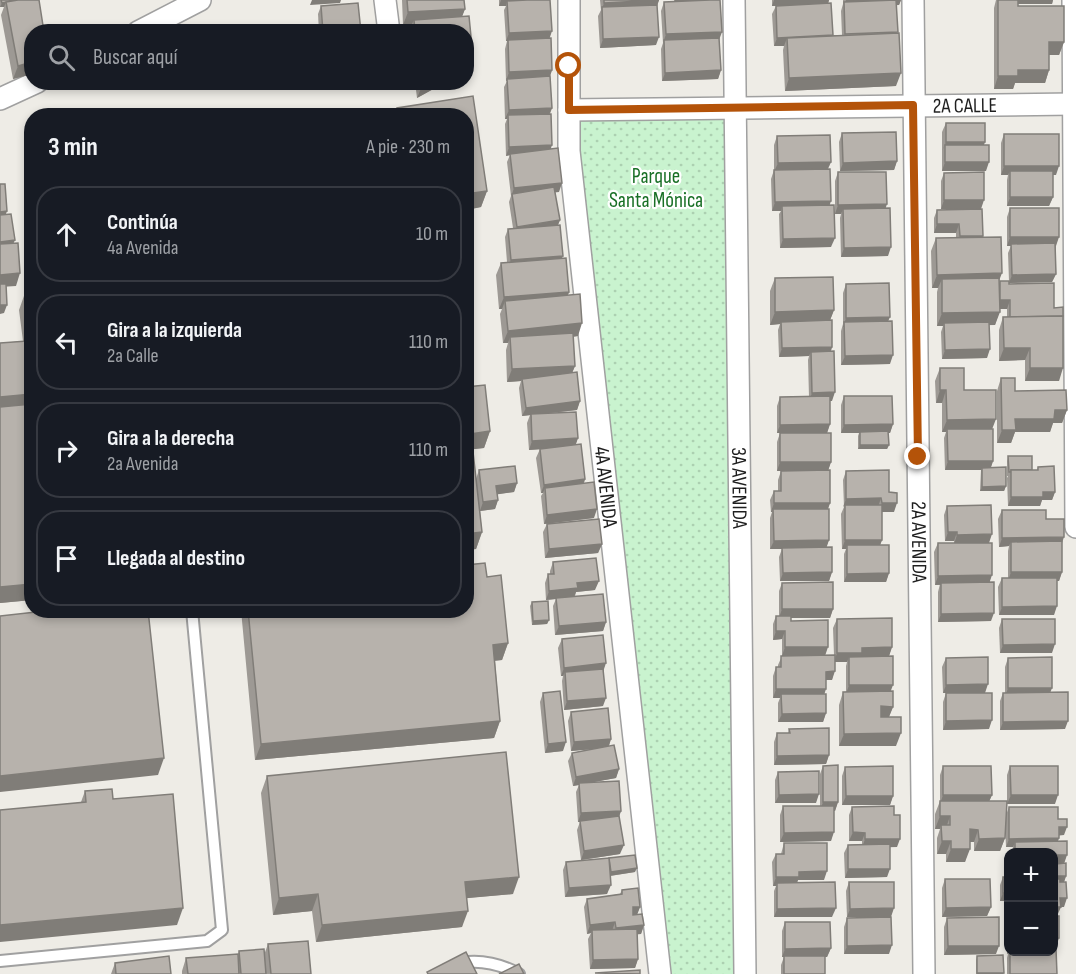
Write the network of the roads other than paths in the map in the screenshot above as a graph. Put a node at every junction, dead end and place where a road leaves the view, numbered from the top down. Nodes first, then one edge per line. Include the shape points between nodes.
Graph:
1 (200, 0) edge
2 (385, 0) edge
3 (569, 0) edge
4 (734, 0) edge
5 (913, 0) edge
6 (1073, 0) edge
7 (154, 24) edge
8 (388, 24) edge
9 (24, 88) edge
10 (0, 99) edge
11 (1074, 104) junction
12 (913, 105) junction
13 (735, 108) junction
14 (569, 110) junction
15 (1076, 527) edge
16 (193, 618) edge
17 (0, 961) edge
18 (440, 974) edge
19 (519, 974) edge
20 (660, 974) edge
21 (745, 974) edge
22 (924, 974) edge

1 - 7 street
2 - 8 street
3 - 14 street, 4A AVENIDA
4 - 13 street, 3A AVENIDA
5 - 12 street, 2A AVENIDA
6 - 11 street
9 - 10 street
11 - 12 street, 2A CALLE
11 - 15 street
12 - 13 street, 2A CALLE
12 - 22 street, 2A AVENIDA
13 - 14 street, 2A CALLE
13 - 21 street, 3A AVENIDA
14 - 20 street, 4A AVENIDA via 569,152
16 - 17 lane via 222,930 207,941
18 - 19 lane via 461,963 489,963

